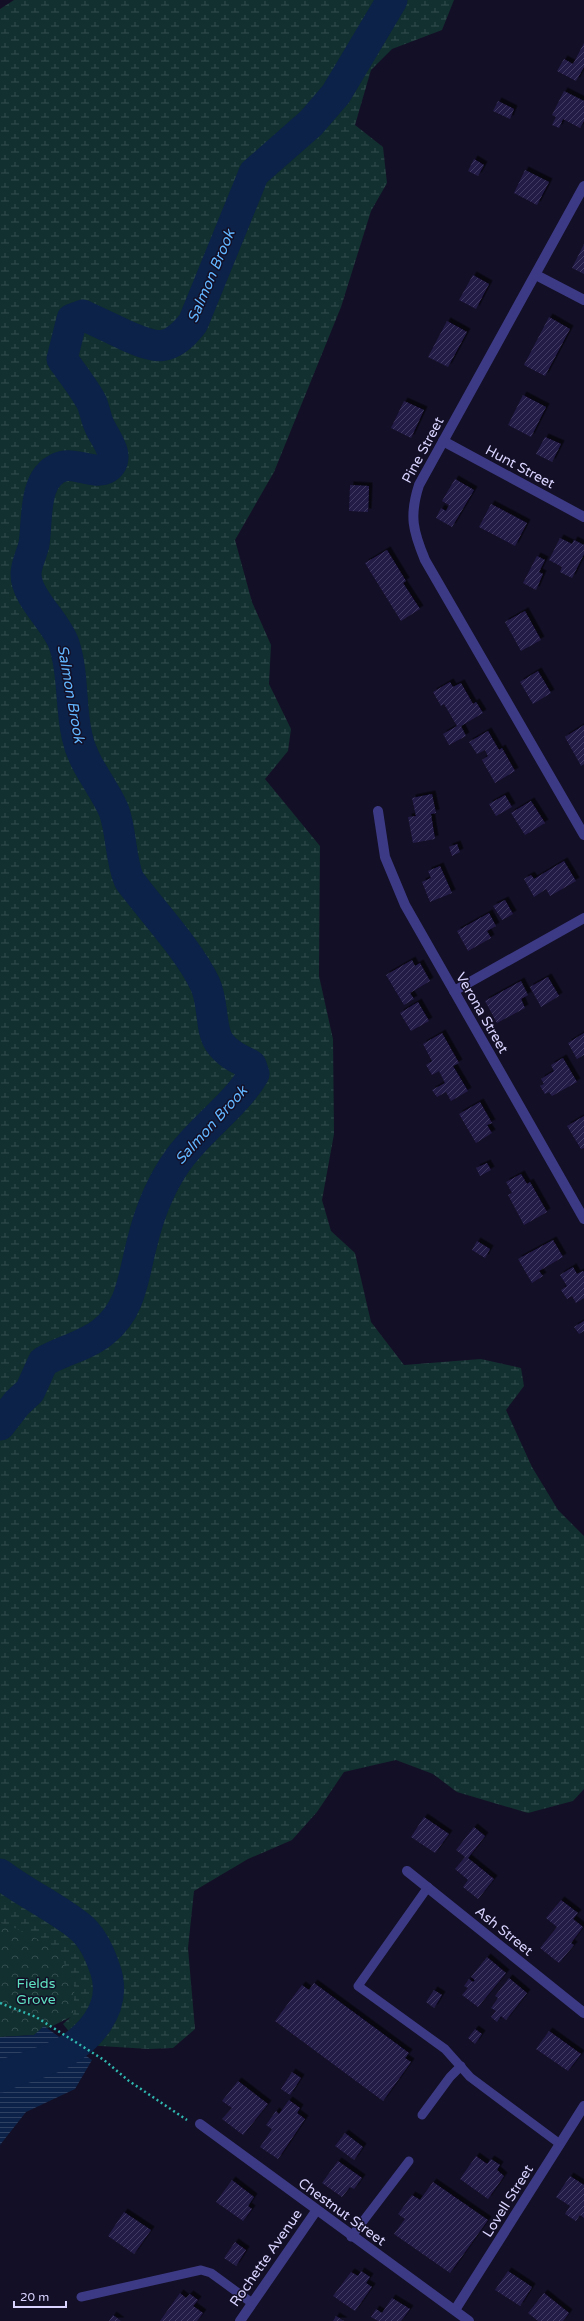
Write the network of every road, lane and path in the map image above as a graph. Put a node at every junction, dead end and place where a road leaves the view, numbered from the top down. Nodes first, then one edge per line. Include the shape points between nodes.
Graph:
1 (584, 186) edge
2 (536, 274) junction
3 (584, 300) edge
4 (443, 441) junction
5 (584, 517) edge
6 (378, 811) dead end
7 (584, 835) edge
8 (584, 918) edge
9 (454, 991) junction
10 (584, 1219) edge
11 (407, 1871) dead end
12 (428, 1887) junction
13 (0, 2003) edge
14 (584, 2013) edge
15 (462, 2066) junction
16 (584, 2106) edge
17 (422, 2115) dead end
18 (200, 2124) joint
19 (560, 2144) junction
20 (409, 2161) dead end
21 (316, 2211) junction
22 (352, 2237) junction
23 (81, 2297) dead end
24 (252, 2303) junction
25 (455, 2310) junction
26 (240, 2321) edge
27 (469, 2321) edge

1 - 2 street, Pine Street
2 - 3 street
2 - 4 street, Pine Street
4 - 5 street, Hunt Street
4 - 7 street, Pine Street via 419,485 413,503 412,522 417,541 425,560
6 - 9 street, Verona Street via 385,857 393,882
8 - 9 street
9 - 10 street, Verona Street
11 - 12 street, Ash Street
12 - 14 street, Ash Street
12 - 15 lane via 358,1986 445,2049
13 - 18 path via 36,2017 104,2060 129,2081 191,2122
15 - 17 lane via 450,2077
15 - 19 lane via 475,2080
16 - 19 street, Lovell Street
18 - 21 street, Chestnut Street
19 - 25 street, Lovell Street
20 - 22 lane
21 - 22 street, Chestnut Street
21 - 24 street, Rochette Avenue
22 - 25 street, Chestnut Street
23 - 24 lane via 201,2270 207,2271
24 - 26 street, Rochette Avenue
25 - 27 street, Chestnut Street

